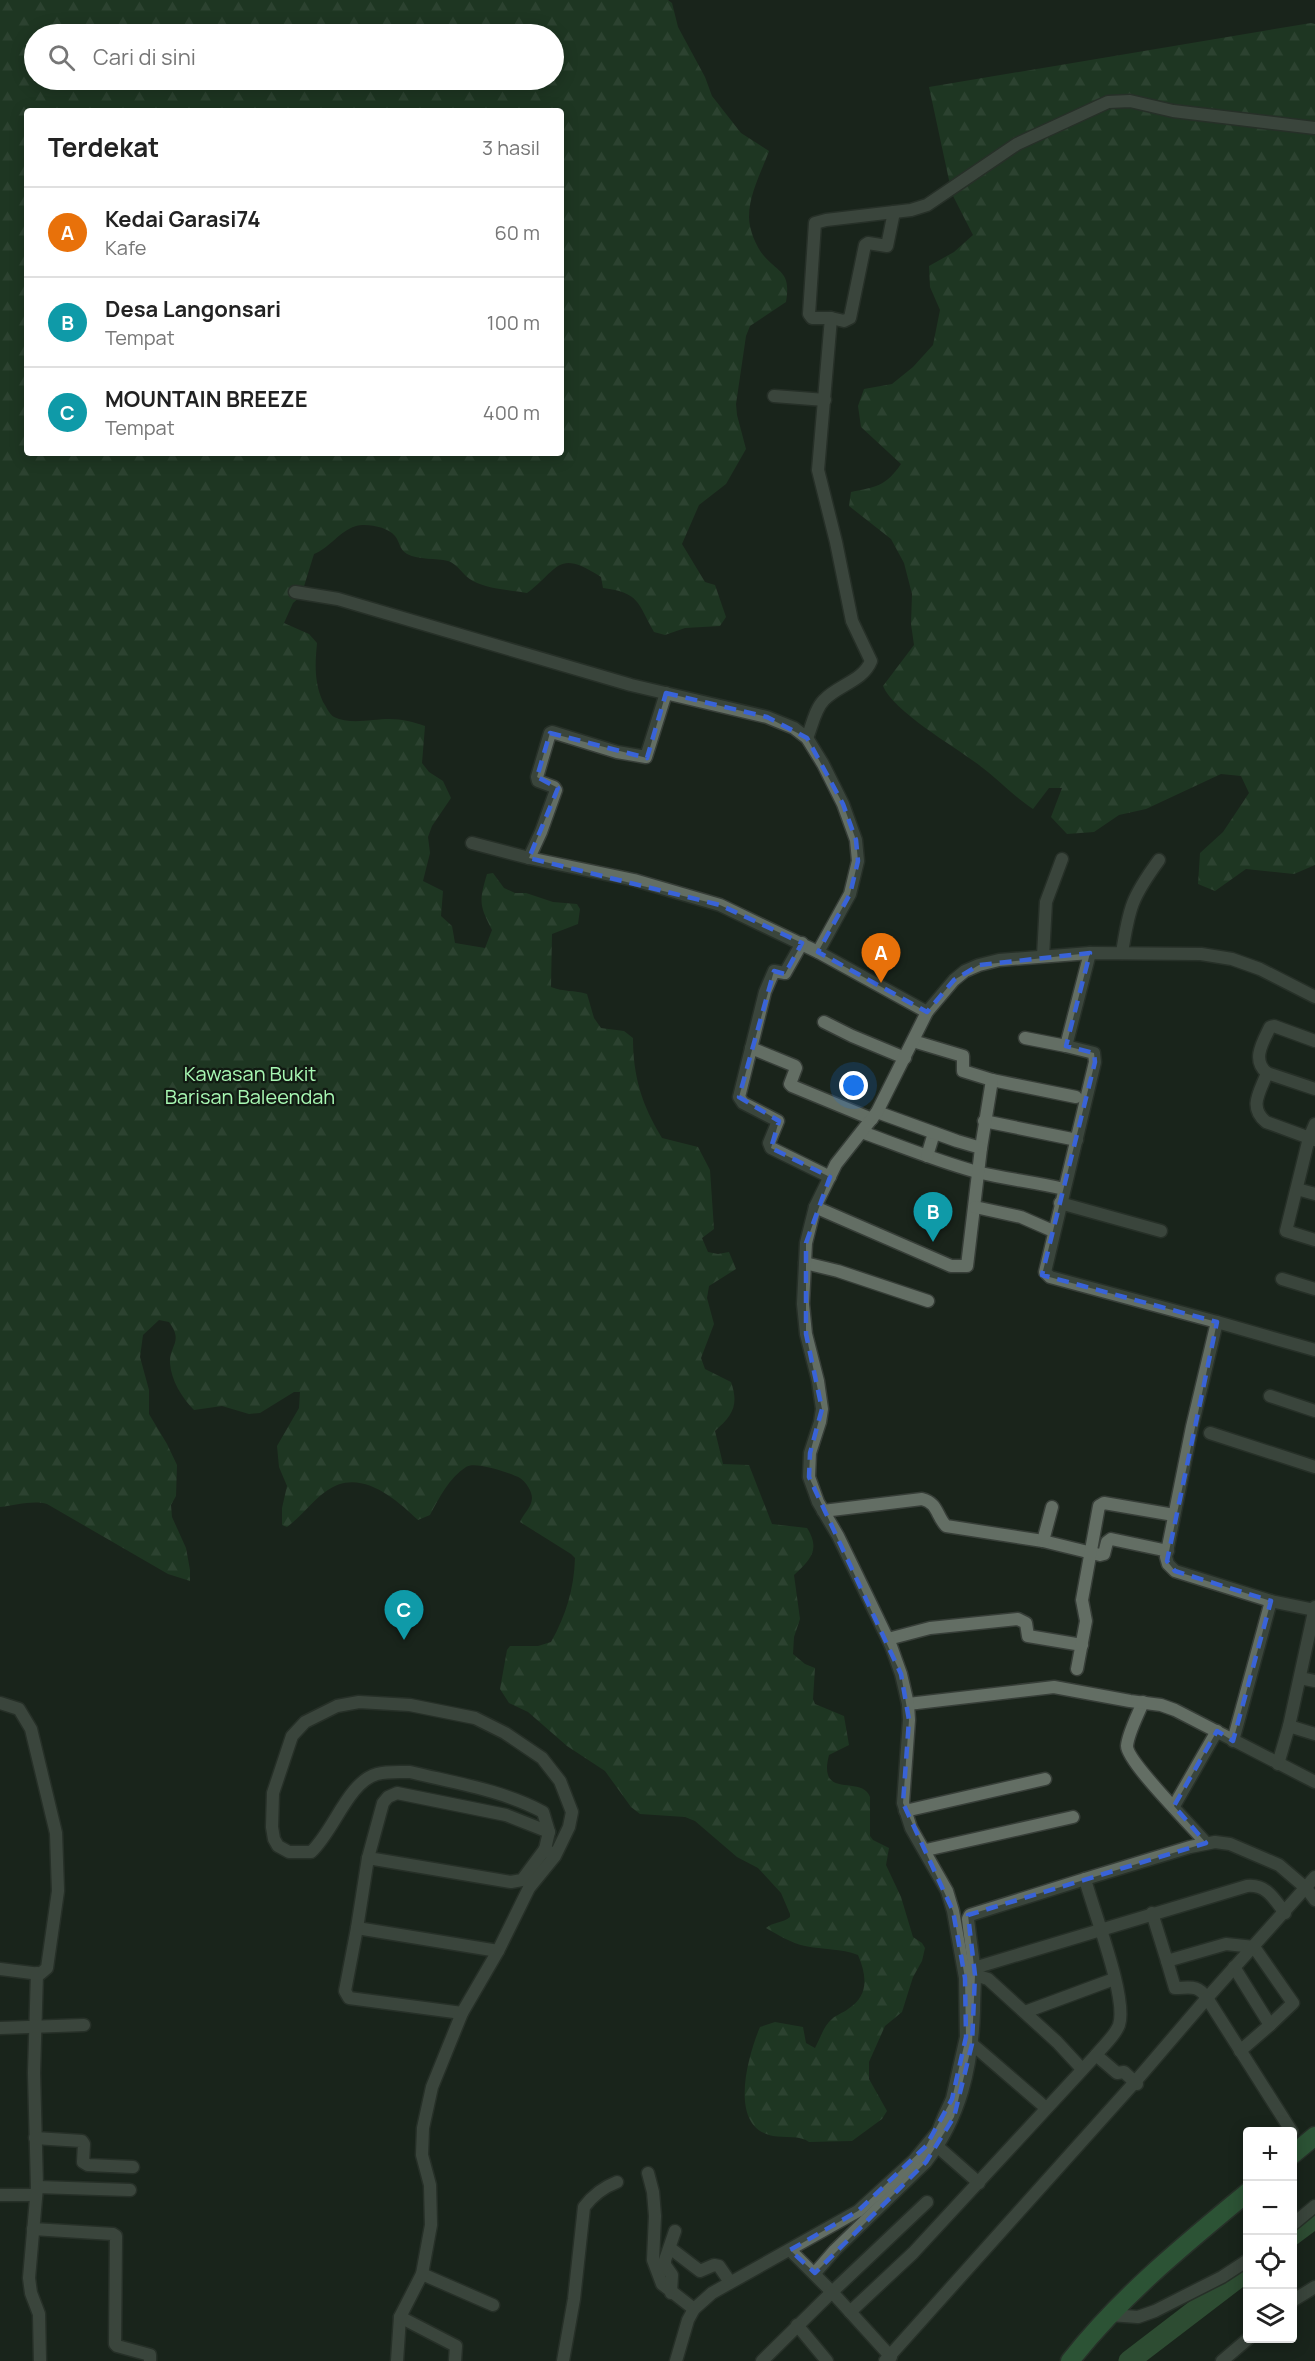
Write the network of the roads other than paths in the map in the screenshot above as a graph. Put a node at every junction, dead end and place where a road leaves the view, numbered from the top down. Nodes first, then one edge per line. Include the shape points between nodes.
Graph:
1 (1315, 128) edge
2 (894, 212) junction
3 (831, 318) junction
4 (774, 396) dead end
5 (825, 399) junction
6 (295, 592) dead end
7 (666, 693) junction
8 (807, 738) junction
9 (472, 843) dead end
10 (529, 858) junction
11 (1062, 860) dead end
12 (1159, 860) dead end
13 (802, 943) junction
14 (818, 952) junction
15 (1090, 953) junction
16 (1122, 953) junction
17 (1043, 956) junction
18 (1315, 997) edge
19 (927, 1012) junction
20 (824, 1022) dead end
21 (1025, 1038) dead end
22 (913, 1041) junction
23 (1315, 1041) edge
24 (1066, 1046) junction
25 (751, 1048) junction
26 (905, 1058) junction
27 (1267, 1073) junction
28 (992, 1080) junction
29 (1315, 1089) edge
30 (1076, 1097) dead end
31 (874, 1115) junction
32 (984, 1122) junction
33 (1315, 1124) edge
34 (862, 1132) junction
35 (934, 1133) junction
36 (1312, 1139) edge
37 (1077, 1140) junction
38 (981, 1148) junction
39 (927, 1156) junction
40 (980, 1173) junction
41 (830, 1177) junction
42 (1297, 1188) junction
43 (1064, 1189) junction
44 (1315, 1194) edge
45 (1060, 1203) junction
46 (815, 1207) junction
47 (975, 1207) junction
48 (1053, 1231) junction
49 (1161, 1231) dead end
50 (1315, 1240) edge
51 (805, 1263) junction
52 (1282, 1279) dead end
53 (1315, 1289) edge
54 (928, 1301) dead end
55 (1217, 1322) junction
56 (1315, 1350) edge
57 (1270, 1396) dead end
58 (1315, 1411) edge
59 (1210, 1433) dead end
60 (1315, 1467) edge
61 (1052, 1507) dead end
62 (823, 1511) junction
63 (1174, 1515) junction
64 (1043, 1541) junction
65 (1168, 1551) junction
66 (1090, 1553) junction
67 (1271, 1601) junction
68 (1315, 1608) edge
69 (1312, 1635) edge
70 (888, 1639) junction
71 (1082, 1646) junction
72 (1077, 1669) dead end
73 (1300, 1678) junction
74 (1315, 1681) edge
75 (1143, 1702) junction
76 (0, 1703) edge
77 (908, 1704) junction
78 (1289, 1726) junction
79 (1216, 1731) junction
80 (1315, 1734) edge
81 (1233, 1741) junction
82 (1278, 1764) junction
83 (1045, 1779) dead end
84 (1315, 1782) edge
85 (1174, 1806) junction
86 (905, 1811) junction
87 (1073, 1817) dead end
88 (549, 1832) junction
89 (1206, 1843) junction
90 (926, 1850) junction
91 (550, 1852) junction
92 (368, 1858) junction
93 (1315, 1877) edge
94 (1085, 1879) junction
95 (1306, 1888) junction
96 (1315, 1900) edge
97 (1283, 1912) junction
98 (1152, 1913) junction
99 (357, 1928) junction
100 (1101, 1930) junction
101 (1254, 1947) junction
102 (498, 1951) junction
103 (1167, 1961) junction
104 (1234, 1967) junction
105 (0, 1970) edge
106 (974, 1971) junction
107 (36, 1973) junction
108 (1114, 1978) junction
109 (1208, 1998) junction
110 (1025, 2012) junction
111 (462, 2013) junction
112 (84, 2025) dead end
113 (1270, 2025) junction
114 (35, 2027) junction
115 (0, 2028) edge
116 (972, 2044) junction
117 (1240, 2051) junction
118 (1096, 2055) junction
119 (1082, 2068) junction
120 (1135, 2082) junction
121 (1046, 2108) junction
122 (35, 2138) junction
123 (1299, 2140) edge
124 (938, 2147) junction
125 (133, 2167) dead end
126 (648, 2173) dead end
127 (617, 2181) dead end
128 (979, 2183) junction
129 (130, 2190) dead end
130 (37, 2191) junction
131 (0, 2195) edge
132 (1243, 2196) edge
133 (927, 2202) dead end
134 (1315, 2206) edge
135 (1297, 2222) edge
136 (33, 2229) junction
137 (675, 2231) dead end
138 (669, 2248) junction
139 (790, 2250) junction
140 (1243, 2263) edge
141 (815, 2273) junction
142 (422, 2274) junction
143 (730, 2282) junction
144 (1315, 2287) edge
145 (832, 2292) junction
146 (671, 2293) junction
147 (1297, 2298) edge
148 (493, 2305) dead end
149 (694, 2309) junction
150 (850, 2312) junction
151 (1110, 2315) junction
152 (400, 2317) junction
153 (797, 2325) junction
154 (1243, 2343) edge
155 (890, 2359) edge
156 (40, 2361) edge
157 (150, 2361) edge
158 (397, 2361) edge
159 (455, 2361) edge
160 (563, 2361) edge
161 (676, 2361) edge
162 (762, 2361) edge
163 (826, 2361) edge
164 (1070, 2361) edge
165 (1222, 2361) edge

1 - 2 street via 1173,111 1130,100 1108,102 1017,144 927,205
2 - 3 street via 887,246 865,245 850,318
2 - 3 street via 815,223 809,314 813,318
3 - 5 street
4 - 5 street
5 - 8 street via 818,470 852,621 871,661 861,674 823,700
6 - 7 street via 338,599
7 - 8 street via 767,717
7 - 10 street via 646,757 550,733 537,777 556,790
8 - 14 street via 843,804 856,840 858,861 845,905
9 - 10 street
10 - 13 street via 634,880 720,905
11 - 17 street via 1046,902
12 - 16 street via 1134,896
13 - 14 street
13 - 25 street via 785,973 774,971
14 - 19 street
15 - 16 street
15 - 17 street
15 - 24 street
16 - 18 street via 1201,954 1232,959
17 - 19 street via 988,962 965,971
19 - 22 street
20 - 26 street
21 - 24 street
22 - 26 street
22 - 28 street via 960,1055 963,1071
23 - 27 street via 1270,1027 1259,1051 1261,1068
24 - 37 street via 1088,1050 1095,1056
25 - 31 street via 796,1067 792,1086
25 - 41 street via 740,1100 778,1121 769,1143 771,1148
26 - 31 street
27 - 29 street
27 - 36 street via 1257,1112 1266,1122
28 - 30 street
28 - 32 street
31 - 34 street
31 - 35 street
32 - 37 street
32 - 38 street
33 - 36 street
34 - 39 street
34 - 41 street
35 - 38 street
35 - 39 street
36 - 42 street
37 - 43 street
38 - 40 street
39 - 40 street
40 - 43 street
40 - 47 street
41 - 46 street
42 - 44 street
42 - 50 street via 1286,1231
43 - 45 street
45 - 48 street
45 - 49 street
46 - 47 street via 963,1268 969,1263
46 - 51 street
47 - 48 street via 1021,1216
48 - 55 street via 1044,1268 1050,1277
51 - 54 street
51 - 62 street via 806,1334 822,1410 808,1465 812,1488
52 - 53 street
55 - 56 street
55 - 63 street
57 - 58 street
59 - 60 street
61 - 64 street
62 - 64 street via 921,1499 938,1508 946,1526
62 - 70 street
63 - 65 street
63 - 66 street via 1102,1504
64 - 66 street
65 - 66 street via 1111,1539 1103,1556
65 - 67 street via 1168,1564 1175,1571
66 - 71 street via 1082,1600 1086,1621
67 - 68 street
67 - 81 street
68 - 69 street
69 - 73 street
70 - 71 street via 930,1628 1018,1619 1026,1623 1028,1636
70 - 77 street
71 - 72 street
73 - 74 street
73 - 78 street
75 - 77 street via 1054,1687
75 - 79 street via 1175,1710
75 - 85 street via 1127,1744 1128,1751
76 - 107 street via 19,1709 30,1729 56,1833 58,1891 47,1968
77 - 86 street
78 - 80 street
78 - 82 street
79 - 81 street
79 - 85 street
81 - 82 street
82 - 84 street
83 - 86 street
85 - 89 street
86 - 90 street
87 - 90 street
88 - 91 street
88 - 91 street via 543,1812 522,1801 433,1778 377,1773 358,1785 311,1852 289,1852 274,1839 273,1793 292,1736 305,1722 337,1706 359,1702 410,1705 475,1718 527,1746 560,1781 572,1812 569,1827
88 - 92 street via 506,1815 397,1794 382,1803
89 - 94 street
89 - 95 street via 1230,1844 1266,1858
90 - 139 street via 947,1891 965,1978 966,2037 952,2099 938,2131 886,2187 858,2211
91 - 92 street via 522,1880 511,1882
91 - 102 street
92 - 99 street
93 - 95 street
94 - 100 street
94 - 106 street via 970,1915
95 - 96 street
95 - 97 street
97 - 98 street via 1266,1889 1256,1885
97 - 101 street
98 - 100 street
98 - 103 street
99 - 102 street
99 - 111 street via 345,1991 349,1998
100 - 106 street
100 - 108 street
101 - 103 street via 1226,1944
101 - 104 street
101 - 113 street via 1293,2002
102 - 111 street
103 - 109 street via 1176,1988 1196,1987
104 - 109 street
104 - 113 street
105 - 107 street
106 - 110 street
106 - 116 street
107 - 114 street
108 - 110 street
108 - 118 street via 1121,2014 1118,2027
109 - 117 street
109 - 120 street
110 - 119 street
111 - 142 street via 432,2087 423,2128 422,2155 430,2185 431,2225
112 - 114 street
113 - 117 street
114 - 115 street
114 - 122 street
116 - 121 street
116 - 124 street via 962,2097
117 - 123 street
118 - 119 street
118 - 120 street
119 - 121 street
120 - 155 street
121 - 128 street
122 - 125 street via 82,2141 83,2162 88,2165
122 - 130 street
124 - 128 street
124 - 141 street
126 - 146 street via 655,2216 653,2260 662,2284
127 - 160 street via 584,2206
128 - 150 street
129 - 130 street
130 - 131 street
130 - 136 street
132 - 151 main road via 1168,2259
133 - 145 street
134 - 135 street
136 - 156 street via 29,2278 39,2314
136 - 157 street via 114,2235 115,2341 117,2346 150,2355
137 - 138 street
138 - 143 street via 700,2271 719,2266
138 - 146 street via 665,2265 672,2275
139 - 141 street
139 - 143 street
140 - 151 street via 1155,2311 1138,2317
141 - 145 street
142 - 148 street
142 - 152 street
143 - 149 street
144 - 147 street
145 - 150 street
145 - 153 street
146 - 149 street
149 - 161 street
150 - 155 street
151 - 164 main road
152 - 158 street
152 - 159 street via 456,2346
153 - 162 street
153 - 163 street
154 - 165 street

